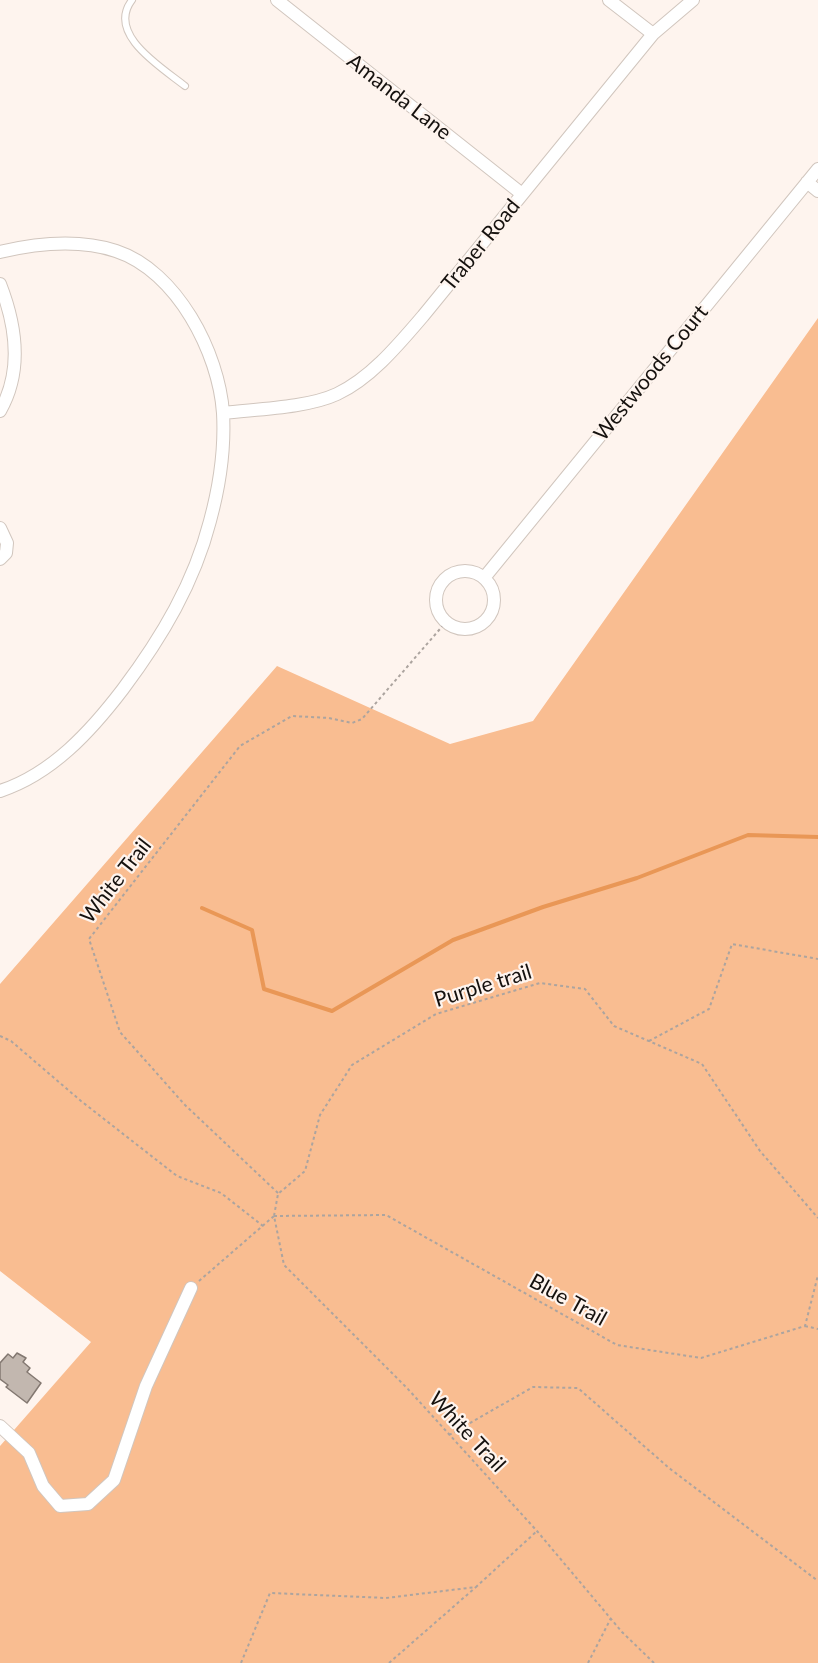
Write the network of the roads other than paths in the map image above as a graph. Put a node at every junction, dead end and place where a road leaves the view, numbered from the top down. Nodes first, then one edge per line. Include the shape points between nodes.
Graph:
1 (132, 0) edge
2 (277, 0) edge
3 (609, 0) edge
4 (693, 0) edge
5 (653, 34) junction
6 (185, 86) dead end
7 (818, 169) edge
8 (807, 182) junction
9 (818, 191) edge
10 (522, 194) junction
11 (0, 252) edge
12 (0, 284) edge
13 (0, 411) edge
14 (223, 413) junction
15 (0, 528) edge
16 (0, 560) edge
17 (484, 578) junction
18 (0, 790) edge
19 (191, 1288) road end
20 (3, 1429) edge

1 - 6 lane via 125,9 125,27 139,48
2 - 10 street, Amanda Lane
3 - 5 street
4 - 5 street, Traber Road
5 - 10 street, Traber Road
7 - 8 street, Westwoods Court
8 - 9 street
8 - 17 street, Westwoods Court
10 - 14 street, Traber Road via 397,346 363,376 337,394 307,402
11 - 14 street via 31,244 67,243 104,248 137,261 182,302 196,326 213,369
12 - 13 street via 16,346 15,367
14 - 18 street via 220,468 211,520 194,573 160,637 84,736 50,765
15 - 16 street via 7,543
17 - 17 street via 468,571 443,581 436,598 446,622 464,629 475,628 490,615 494,596
19 - 20 street via 146,1386 114,1480 88,1504 60,1506 43,1486 29,1453

